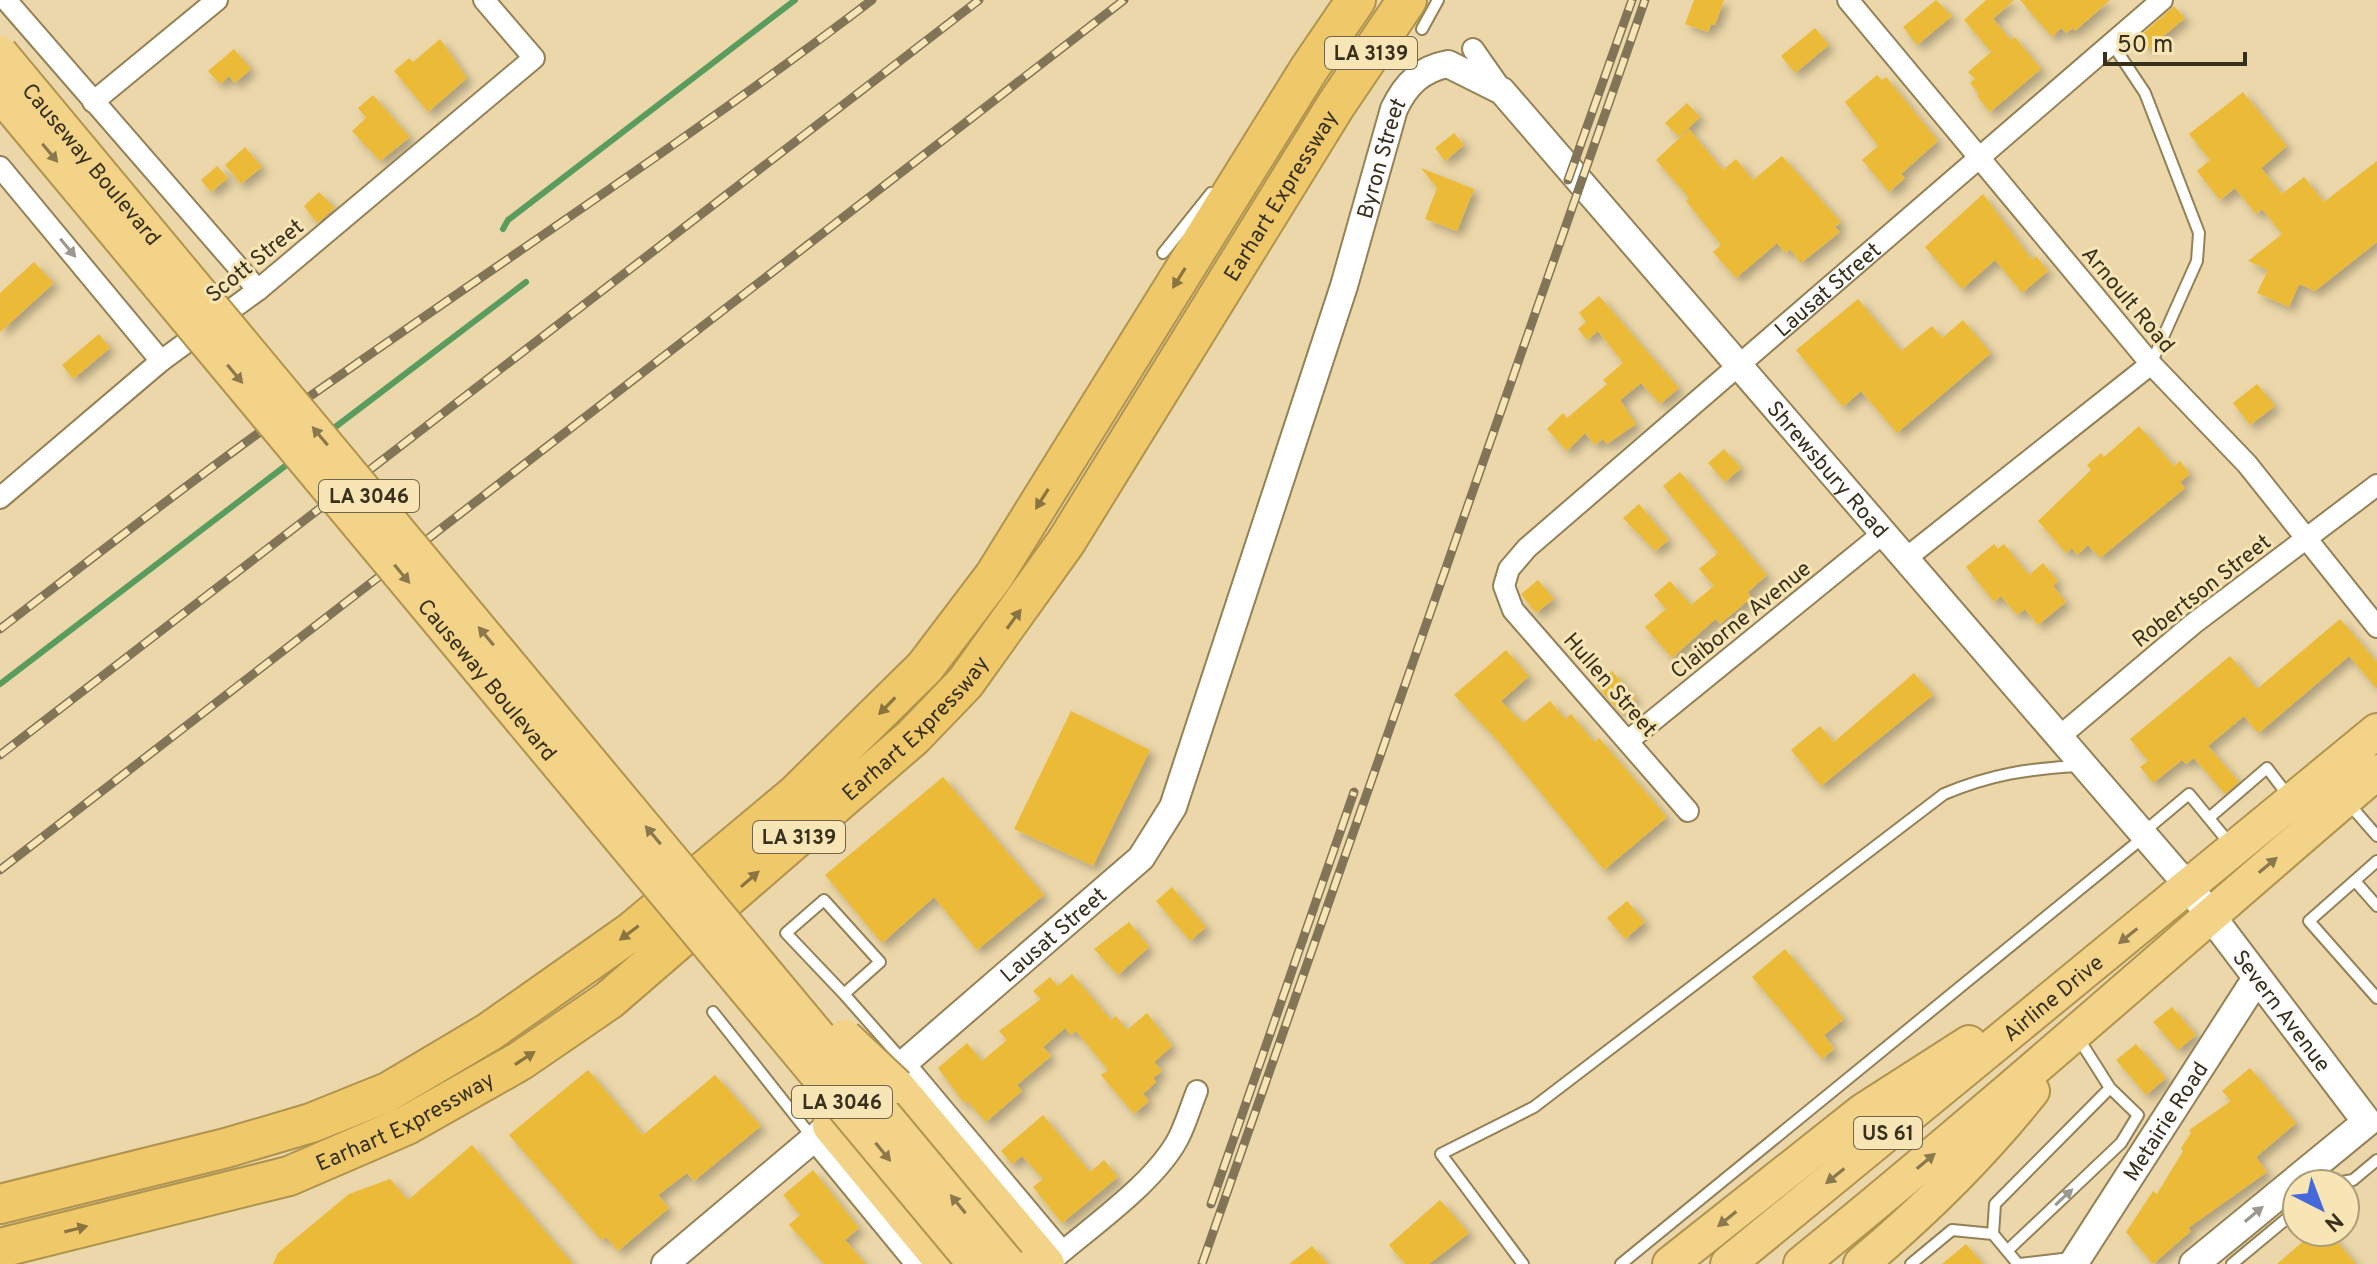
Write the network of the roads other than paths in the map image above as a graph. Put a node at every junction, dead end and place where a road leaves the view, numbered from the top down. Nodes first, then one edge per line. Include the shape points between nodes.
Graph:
1 (6, 0) edge
2 (217, 0) edge
3 (484, 0) edge
4 (1356, 0) edge
5 (1438, 0) edge
6 (1848, 0) edge
7 (2162, 0) edge
8 (1414, 14) edge
9 (2111, 42) junction
10 (1473, 49) dead end
11 (0, 53) edge
12 (1309, 69) junction
13 (1502, 91) junction
14 (0, 94) edge
15 (93, 102) junction
16 (1241, 155) dead end
17 (1980, 155) junction
18 (3, 176) edge
19 (1222, 180) dead end
20 (1163, 253) dead end
21 (258, 290) junction
22 (1328, 335) joint
23 (161, 361) junction
24 (2151, 364) junction
25 (1737, 365) junction
26 (2377, 485) edge
27 (0, 498) edge
28 (1881, 535) junction
29 (2308, 537) junction
30 (1905, 559) junction
31 (1504, 586) joint
32 (2377, 627) edge
33 (2377, 731) edge
34 (2059, 737) junction
35 (1629, 740) junction
36 (2084, 766) junction
37 (2377, 772) edge
38 (2345, 800) junction
39 (2292, 801) junction
40 (1688, 811) dead end
41 (2209, 818) junction
42 (2145, 836) junction
43 (2377, 836) edge
44 (2234, 849) junction
45 (2377, 861) edge
46 (2355, 881) junction
47 (2188, 886) junction
48 (2377, 906) edge
49 (2209, 915) junction
50 (724, 939) junction
51 (2257, 978) junction
52 (844, 994) junction
53 (2376, 995) edge
54 (2047, 1002) junction
55 (713, 1012) dead end
56 (2077, 1035) junction
57 (905, 1064) junction
58 (2110, 1088) junction
59 (1197, 1091) dead end
60 (2374, 1123) edge
61 (2148, 1124) junction
62 (813, 1139) junction
63 (2377, 1160) edge
64 (2361, 1173) edge
65 (0, 1204) edge
66 (2281, 1223) edge
67 (1993, 1234) junction
68 (0, 1248) edge
69 (2007, 1251) junction
70 (1052, 1260) edge
71 (2076, 1262) edge
72 (665, 1264) edge
73 (916, 1264) edge
74 (944, 1264) edge
75 (975, 1264) edge
76 (1008, 1264) edge
77 (1523, 1264) edge
78 (1621, 1264) edge
79 (1670, 1264) edge
80 (1728, 1264) edge
81 (1801, 1264) edge
82 (1861, 1264) edge
83 (1911, 1264) edge
84 (2019, 1264) edge
85 (2194, 1264) edge
86 (2232, 1264) edge

1 - 15 street, Causeway Boulevard
2 - 15 street
3 - 21 street, Scott Street via 532,56
4 - 12 highway, Earhart Expressway / LA 3139
5 - 8 lane
6 - 17 street, Arnoult Road
7 - 9 street, Lausat Street
68 -> 8 highway, Earhart Expressway / LA 3139 via 289,1176 407,1125 520,1061 647,969 913,737 965,683 1066,542 1336,105
9 - 17 street, Lausat Street
9 - 24 lane via 2145,93 2199,233 2197,261
10 - 13 street, Shrewsbury Road
50 -> 11 highway, Causeway Boulevard / LA 3046, bridge
12 - 16 lane
12 -> 65 highway, Earhart Expressway / LA 3139 via 994,576 925,667 796,794 631,932 489,1032 388,1092 311,1123 226,1148
13 - 22 street, Byron Street via 1448,64 1419,75 1402,92
13 - 25 street, Shrewsbury Road
14 -> 50 highway, Causeway Boulevard / LA 3046, bridge
15 - 21 street, Causeway Boulevard
17 - 24 street, Arnoult Road
17 - 25 street, Lausat Street
18 -> 23 street
19 - 20 lane
21 - 23 street, Scott Street
22 - 57 street, Lausat Street via 1173,807 1141,858
23 - 27 street, Scott Street
24 - 29 street, Arnoult Road
24 - 30 street
25 - 28 street, Shrewsbury Road
25 - 31 street, Lausat Street via 1527,548 1509,569
26 - 29 street, Robertson Street
28 - 30 street, Shrewsbury Road
28 - 35 street, Claiborne Avenue
29 - 32 street, Arnoult Road
29 - 34 street, Robertson Street via 2193,624
30 - 34 street, Shrewsbury Road
31 - 35 street, Hullen Street via 1513,610
33 - 39 highway, Airline Drive / US 61
34 - 36 street, Shrewsbury Road
35 - 40 street, Hullen Street
36 - 42 street, Shrewsbury Road
36 - 77 lane via 2016,770 1944,794 1534,1107 1441,1154
37 - 38 highway, Airline Drive / US 61
38 - 43 lane
49 -> 38 highway, Airline Drive / US 61
39 - 41 lane via 2267,768
39 - 44 highway, Airline Drive / US 61
41 - 42 lane via 2189,794
41 - 44 lane
42 - 47 street, Shrewsbury Road
42 - 78 lane
44 - 47 highway, Airline Drive / US 61
45 - 46 lane
46 - 48 lane
46 - 53 lane via 2309,921
47 - 49 main road, Severn Avenue
47 -> 54 highway, Airline Drive / US 61
49 - 51 main road, Severn Avenue
49 - 56 highway, Airline Drive / US 61
50 - 70 highway, bridge via 897,1086
50 - 74 highway, bridge via 830,1126
50 -> 75 highway, Causeway Boulevard / LA 3046, bridge
76 -> 50 highway, bridge
51 - 60 main road, Severn Avenue
51 - 61 main road, Metairie Road
52 - 52 lane via 880,962 824,900 786,933
52 - 57 lane
54 -> 79 highway via 1956,1050 1863,1111
54 -> 80 highway, Airline Drive / US 61
55 - 62 lane
56 - 58 lane
81 -> 56 highway, Airline Drive / US 61
56 - 82 highway via 1994,1139
57 - 62 street, Lausat Street
57 - 70 street
58 - 61 lane
58 - 67 lane via 2000,1195 1993,1211
59 - 70 street via 1178,1140 1159,1163 1115,1209
85 -> 60 main road
69 -> 61 lane
61 - 71 main road, Metairie Road
62 - 72 street, Lausat Street
62 - 73 street
63 - 64 lane
66 - 86 lane
67 - 69 lane
67 - 83 lane via 1952,1230
69 - 84 lane
71 - 84 lane

